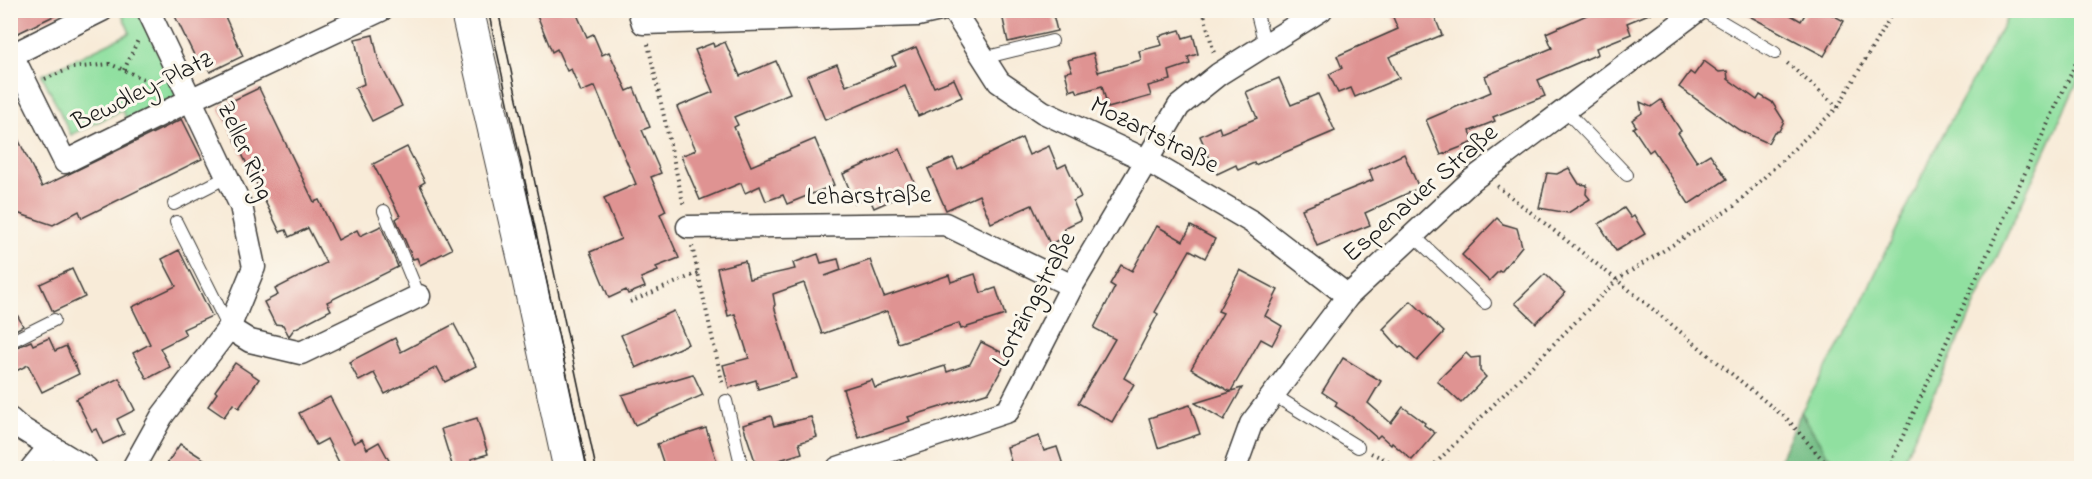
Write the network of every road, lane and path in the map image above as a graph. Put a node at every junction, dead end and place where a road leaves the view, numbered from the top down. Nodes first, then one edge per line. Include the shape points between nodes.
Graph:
1 (102, 10) edge
2 (148, 10) edge
3 (381, 10) edge
4 (467, 10) edge
5 (639, 10) edge
6 (940, 10) edge
7 (952, 10) edge
8 (1203, 10) edge
9 (1256, 10) edge
10 (1321, 10) edge
11 (1700, 10) edge
12 (1892, 10) edge
13 (1052, 41) dead end
14 (1265, 45) junction
15 (2082, 50) edge
16 (1775, 53) joint
17 (983, 58) junction
18 (1219, 74) junction
19 (28, 86) junction
20 (190, 100) junction
21 (1838, 107) junction
22 (1565, 110) junction
23 (1146, 160) junction
24 (1481, 173) junction
25 (1627, 175) dead end
26 (227, 177) junction
27 (174, 204) dead end
28 (384, 211) dead end
29 (176, 222) dead end
30 (688, 227) dead end
31 (1413, 235) junction
32 (698, 273) dead end
33 (1617, 280) junction
34 (1072, 286) junction
35 (419, 296) joint
36 (1348, 296) junction
37 (630, 302) dead end
38 (1485, 303) dead end
39 (54, 321) dead end
40 (229, 328) junction
41 (10, 342) edge
42 (1272, 394) junction
43 (726, 401) dead end
44 (10, 419) edge
45 (50, 446) junction
46 (1358, 447) joint
47 (32, 468) edge
48 (86, 468) edge
49 (133, 468) edge
50 (570, 468) edge
51 (742, 468) edge
52 (838, 468) edge
53 (1235, 468) edge
54 (1403, 468) edge
55 (1431, 468) edge
56 (1830, 468) edge
57 (1888, 468) edge

1 - 19 street, Bewdley-Platz via 12,54
2 - 20 street, Zeller Ring
3 - 20 street, Bewdley-Platz
4 - 50 main road
5 - 6 street via 644,23 918,15
7 - 17 street, Mozartstraße
8 - 18 path
9 - 14 lane
10 - 14 street, Lortzingstraße
11 - 16 lane
11 - 22 street, Espenauer Straße
12 - 21 path
13 - 17 lane
14 - 18 street, Lortzingstraße
15 - 57 path
16 - 21 path
17 - 23 street, Mozartstraße via 999,82 1043,112
18 - 23 street, Lortzingstraße via 1179,106
19 - 20 path via 72,68 110,64
19 - 20 street, Bewdley-Platz via 65,162
20 - 26 street, Zeller Ring
21 - 33 path via 1734,206
22 - 24 street, Espenauer Straße
22 - 25 lane
23 - 34 street, Lortzingstraße
23 - 36 street, Mozartstraße via 1252,222
24 - 31 street, Espenauer Straße
24 - 33 path
26 - 27 lane
26 - 40 street, Zeller Ring via 241,206 254,267
28 - 35 lane
29 - 40 lane
30 - 34 street, Leharstraße via 945,225
31 - 36 street, Espenauer Straße
31 - 38 lane
32 - 37 path
33 - 55 path
33 - 56 path via 1788,420
34 - 52 street, Lortzingstraße via 1008,411
35 - 40 street via 302,353 249,341
36 - 42 street, Espenauer Straße
39 - 41 lane
40 - 49 street, Zeller Ring via 162,416
42 - 46 lane
42 - 53 street, Espenauer Straße via 1251,424
43 - 51 lane
44 - 45 street
45 - 47 street
45 - 48 street
46 - 54 path

